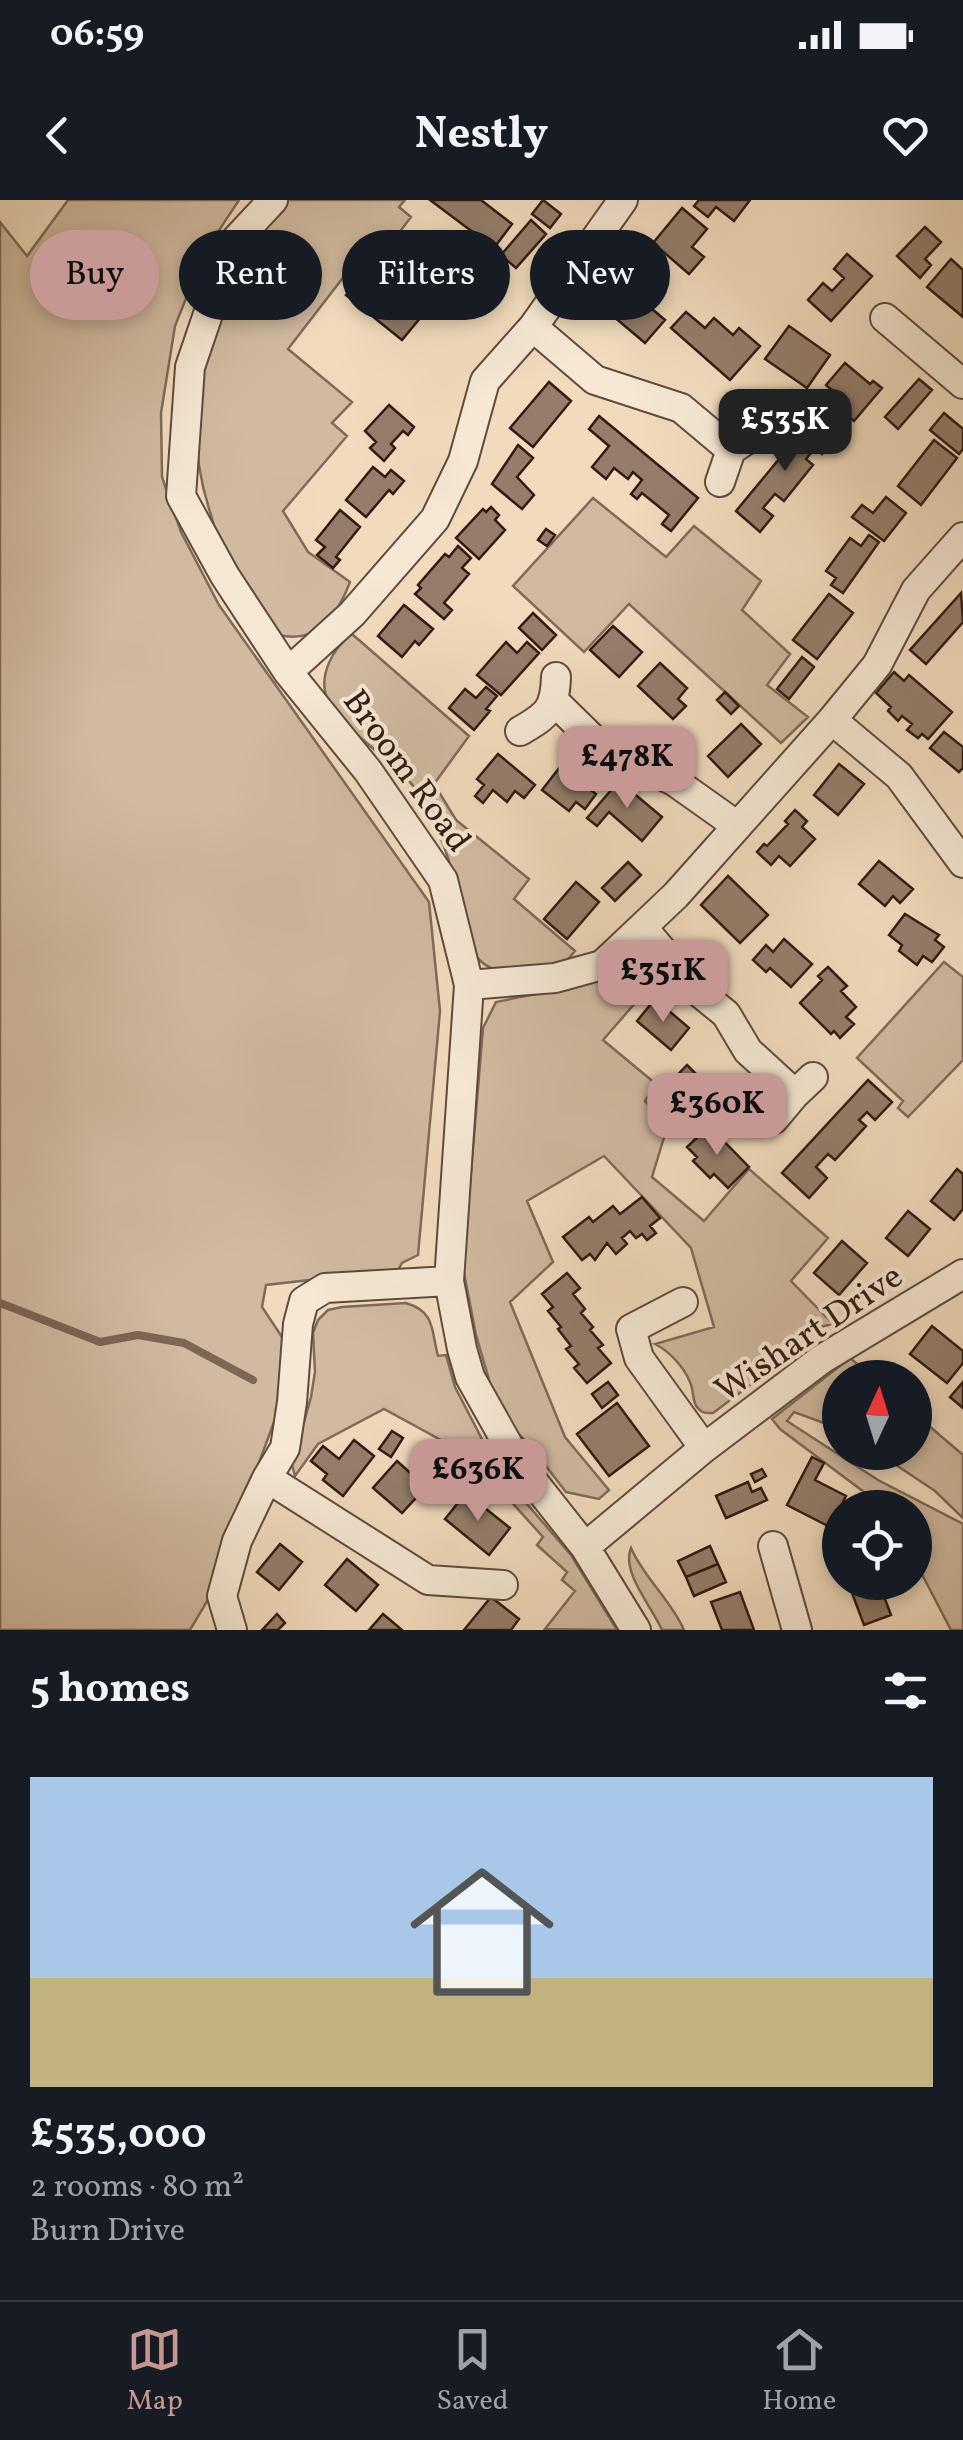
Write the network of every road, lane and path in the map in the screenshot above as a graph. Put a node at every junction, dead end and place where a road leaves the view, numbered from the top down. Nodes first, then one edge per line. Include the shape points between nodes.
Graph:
1 (273, 200) edge
2 (623, 200) edge
3 (886, 318) dead end
4 (533, 328) junction
5 (963, 384) edge
6 (764, 428) dead end
7 (731, 450) junction
8 (720, 482) dead end
9 (963, 537) edge
10 (288, 672) junction
11 (832, 720) junction
12 (520, 731) dead end
13 (736, 824) junction
14 (963, 863) edge
15 (643, 928) junction
16 (468, 985) junction
17 (774, 1119) dead end
18 (449, 1281) junction
19 (961, 1282) edge
20 (682, 1302) dead end
21 (704, 1448) junction
22 (267, 1478) junction
23 (774, 1546) dead end
24 (584, 1547) junction
25 (503, 1585) dead end
26 (232, 1630) edge
27 (636, 1630) edge
28 (797, 1630) edge

1 - 10 street, Broom Road via 232,244 190,367 181,496
2 - 4 street
3 - 5 street
4 - 7 street via 595,380 681,408
4 - 10 street via 486,381 463,460 435,519 352,614
6 - 7 street
7 - 8 street
9 - 11 street via 916,590 877,666
10 - 16 street, Broom Road via 443,880
11 - 13 street
11 - 14 street via 900,776
12 - 13 street via 541,719 555,689 600,747 674,781
13 - 15 street
15 - 16 street via 602,965 556,978
15 - 17 street via 726,1014 748,1051 804,1085
16 - 18 street, Broom Road
18 - 22 street via 325,1288 304,1302 284,1448
18 - 24 street, Broom Road via 470,1376 517,1460
19 - 21 street, Wishart Drive via 822,1360
20 - 21 street, Wishart Drive via 631,1329 639,1358
21 - 24 street, Wishart Drive
22 - 25 street via 428,1580
22 - 26 street via 237,1541 222,1596
23 - 28 street
24 - 27 street, Broom Road

